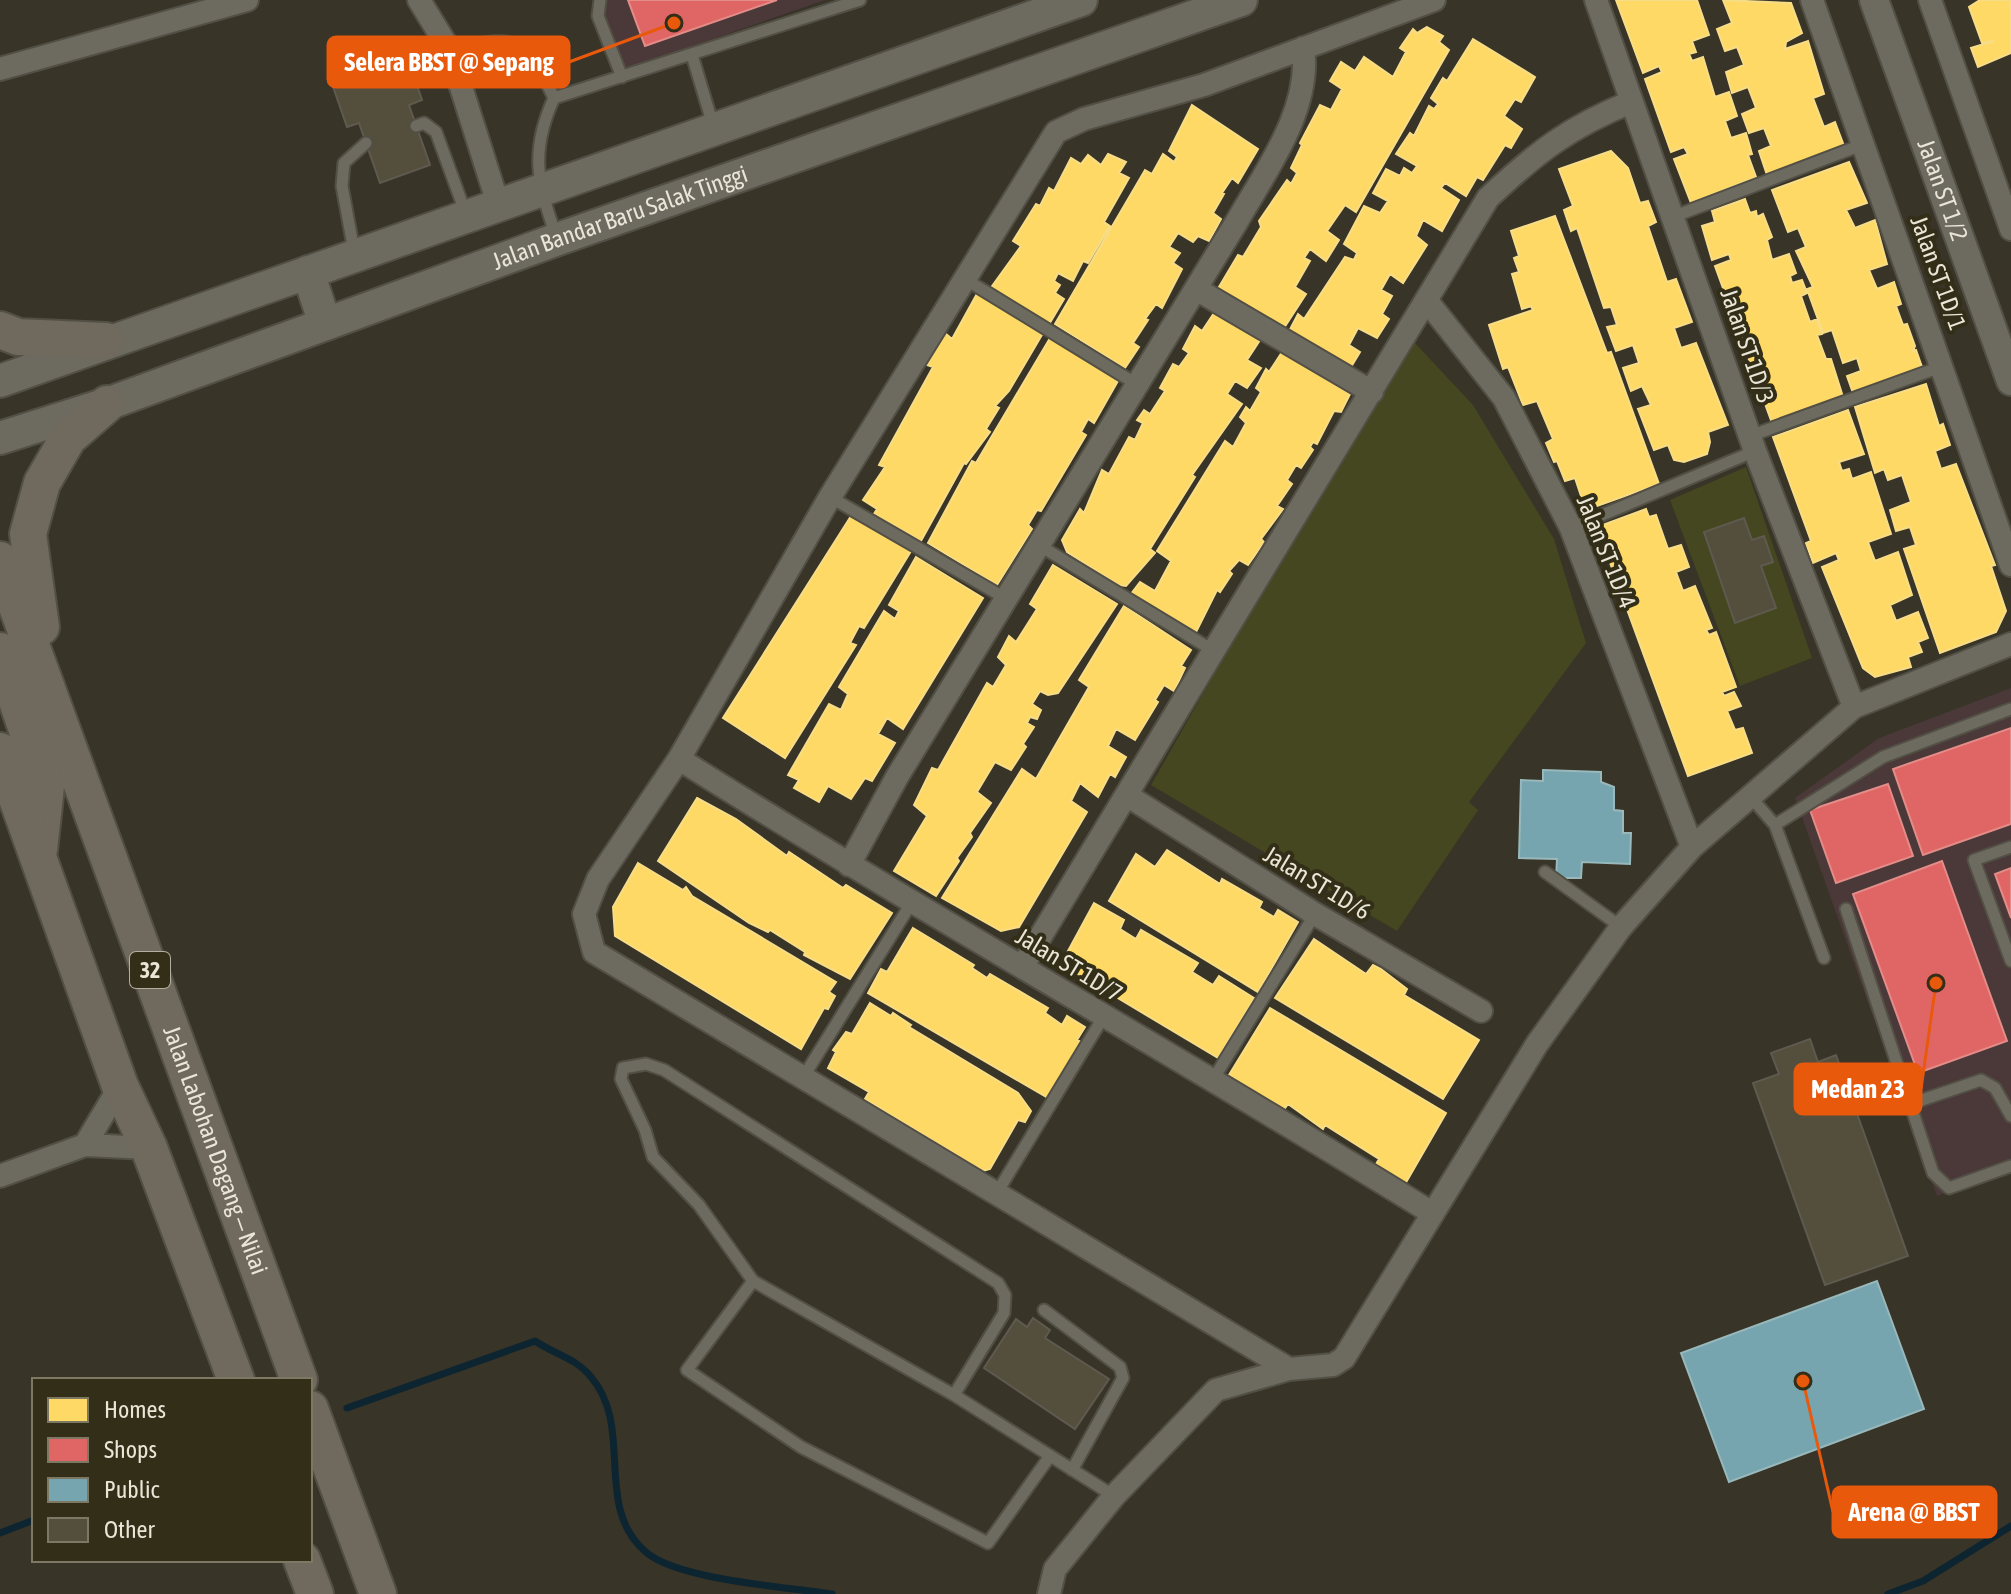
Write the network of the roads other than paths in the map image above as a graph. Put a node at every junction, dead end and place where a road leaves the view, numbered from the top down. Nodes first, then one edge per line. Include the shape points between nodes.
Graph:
1 (247, 0) edge
2 (419, 0) edge
3 (600, 0) edge
4 (860, 0) edge
5 (1081, 0) edge
6 (1241, 0) edge
7 (1434, 0) edge
8 (1596, 0) edge
9 (1812, 0) edge
10 (1874, 0) edge
11 (1930, 0) edge
12 (1303, 48) junction
13 (449, 49) junction
14 (692, 55) junction
15 (0, 69) edge
16 (622, 77) junction
17 (554, 98) junction
18 (1631, 102) junction
19 (416, 126) dead end
20 (715, 130) junction
21 (366, 143) dead end
22 (1864, 144) junction
23 (540, 192) junction
24 (499, 207) junction
25 (1675, 216) junction
26 (468, 218) junction
27 (2011, 229) edge
28 (558, 239) junction
29 (355, 256) junction
30 (308, 272) junction
31 (965, 279) junction
32 (1196, 289) junction
33 (1427, 301) junction
34 (325, 324) junction
35 (0, 330) edge
36 (106, 341) junction
37 (1943, 366) junction
38 (0, 381) edge
39 (2011, 381) edge
40 (1138, 385) junction
41 (1372, 392) junction
42 (107, 404) junction
43 (0, 438) edge
44 (1753, 444) junction
45 (830, 497) junction
46 (1571, 528) junction
47 (1037, 544) junction
48 (0, 560) edge
49 (2011, 565) edge
50 (1005, 598) junction
51 (2011, 644) edge
52 (0, 651) edge
53 (1214, 651) junction
54 (1854, 707) junction
55 (2011, 709) edge
56 (0, 751) edge
57 (679, 759) junction
58 (79, 775) junction
59 (1749, 795) junction
60 (1128, 796) junction
61 (1775, 825) junction
62 (1692, 847) junction
63 (2011, 847) edge
64 (38, 860) junction
65 (849, 865) junction
66 (1545, 872) dead end
67 (912, 902) junction
68 (1846, 909) dead end
69 (1315, 914) junction
70 (1621, 927) junction
71 (1824, 958) dead end
72 (2011, 961) edge
73 (1022, 967) junction
74 (1481, 1011) dead end
75 (1104, 1016) junction
76 (804, 1076) junction
77 (1214, 1078) junction
78 (120, 1086) junction
79 (1910, 1104) junction
80 (2011, 1116) edge
81 (85, 1145) junction
82 (149, 1148) junction
83 (2011, 1166) edge
84 (0, 1176) edge
85 (998, 1191) junction
86 (1432, 1213) junction
87 (753, 1281) junction
88 (1044, 1310) dead end
89 (1289, 1369) junction
90 (235, 1378) edge
91 (298, 1378) edge
92 (954, 1395) junction
93 (312, 1414) edge
94 (1050, 1456) junction
95 (1072, 1470) junction
96 (1114, 1496) junction
97 (303, 1562) edge
98 (315, 1594) edge
99 (378, 1594) edge
100 (1049, 1594) edge

1 - 15 street
2 - 13 street
3 - 16 lane via 598,16
4 - 14 lane
5 - 20 main road
6 - 28 main road, Jalan Bandar Baru Salak Tinggi
7 - 12 street
8 - 18 street, Jalan ST 1D/3
9 - 22 street, Jalan ST 1D/1
10 - 39 street, Jalan ST 1/2
11 - 27 street
12 - 31 street via 1056,132
12 - 32 street via 1306,72 1284,139
13 - 17 lane via 517,42 534,56
13 - 24 street
14 - 16 lane
14 - 20 lane
16 - 17 lane
17 - 23 lane via 538,146
18 - 25 street, Jalan ST 1D/3
18 - 33 street via 1582,122 1526,162 1488,198
19 - 26 lane via 424,123 436,132
20 - 23 main road
21 - 29 lane via 344,163 342,186
22 - 25 lane
22 - 37 street, Jalan ST 1D/1
23 - 24 main road
23 - 28 lane
24 - 26 main road
25 - 44 street, Jalan ST 1D/3
26 - 29 main road
28 - 34 main road, Jalan Bandar Baru Salak Tinggi
29 - 30 main road
30 - 34 main road
30 - 36 main road
31 - 40 lane
31 - 45 street
32 - 40 street
32 - 41 street
33 - 41 street
33 - 46 street, Jalan ST 1D/4 via 1504,398
34 - 42 main road, Jalan Bandar Baru Salak Tinggi
35 - 36 main road via 18,337
36 - 38 main road
37 - 44 lane
37 - 49 street, Jalan ST 1D/1
40 - 47 street
41 - 53 street
42 - 43 main road, Jalan Bandar Baru Salak Tinggi
42 - 58 main road via 68,438 42,483 28,534 44,645
44 - 46 lane
44 - 54 street, Jalan ST 1D/3
45 - 50 lane
45 - 57 street
46 - 62 street, Jalan ST 1D/4
47 - 50 street
47 - 53 lane
48 - 58 main road, Jalan Labohan Dagang ‒ Nilai / 32
50 - 65 street
51 - 54 street
52 - 64 main road via 46,786
53 - 60 street
54 - 59 street
55 - 61 lane via 1883,757
56 - 64 main road
57 - 65 street, Jalan ST 1D/7
57 - 76 street via 598,879 584,914 594,952
58 - 91 main road, Jalan Labohan Dagang ‒ Nilai / 32
59 - 61 lane
59 - 62 street
60 - 69 street, Jalan ST 1D/6
60 - 73 street
61 - 71 lane
62 - 70 street
63 - 72 lane via 1974,860
64 - 78 main road
65 - 67 street, Jalan ST 1D/7
66 - 70 lane
67 - 73 street, Jalan ST 1D/7
67 - 76 lane
68 - 79 lane
69 - 74 street, Jalan ST 1D/6
69 - 77 lane
70 - 86 street via 1537,1044
73 - 75 street, Jalan ST 1D/7
75 - 77 street, Jalan ST 1D/7
75 - 85 lane
76 - 85 street
77 - 86 street, Jalan ST 1D/7
78 - 81 street
78 - 82 main road
79 - 80 lane via 1981,1080 1995,1088
79 - 83 lane via 1933,1173 1949,1188
81 - 82 street
81 - 84 street
82 - 90 main road
85 - 89 street
86 - 89 street via 1344,1358 1333,1365
87 - 92 lane
87 - 92 lane via 699,1205 653,1157 621,1079 623,1068 646,1064 664,1070 998,1283 1005,1295 1004,1313
87 - 94 lane via 687,1370 801,1447 988,1543
88 - 95 lane via 1120,1367 1123,1378
89 - 96 street via 1216,1390
92 - 94 lane
93 - 99 main road
94 - 95 lane
95 - 96 lane
96 - 100 street via 1055,1569
97 - 98 main road

